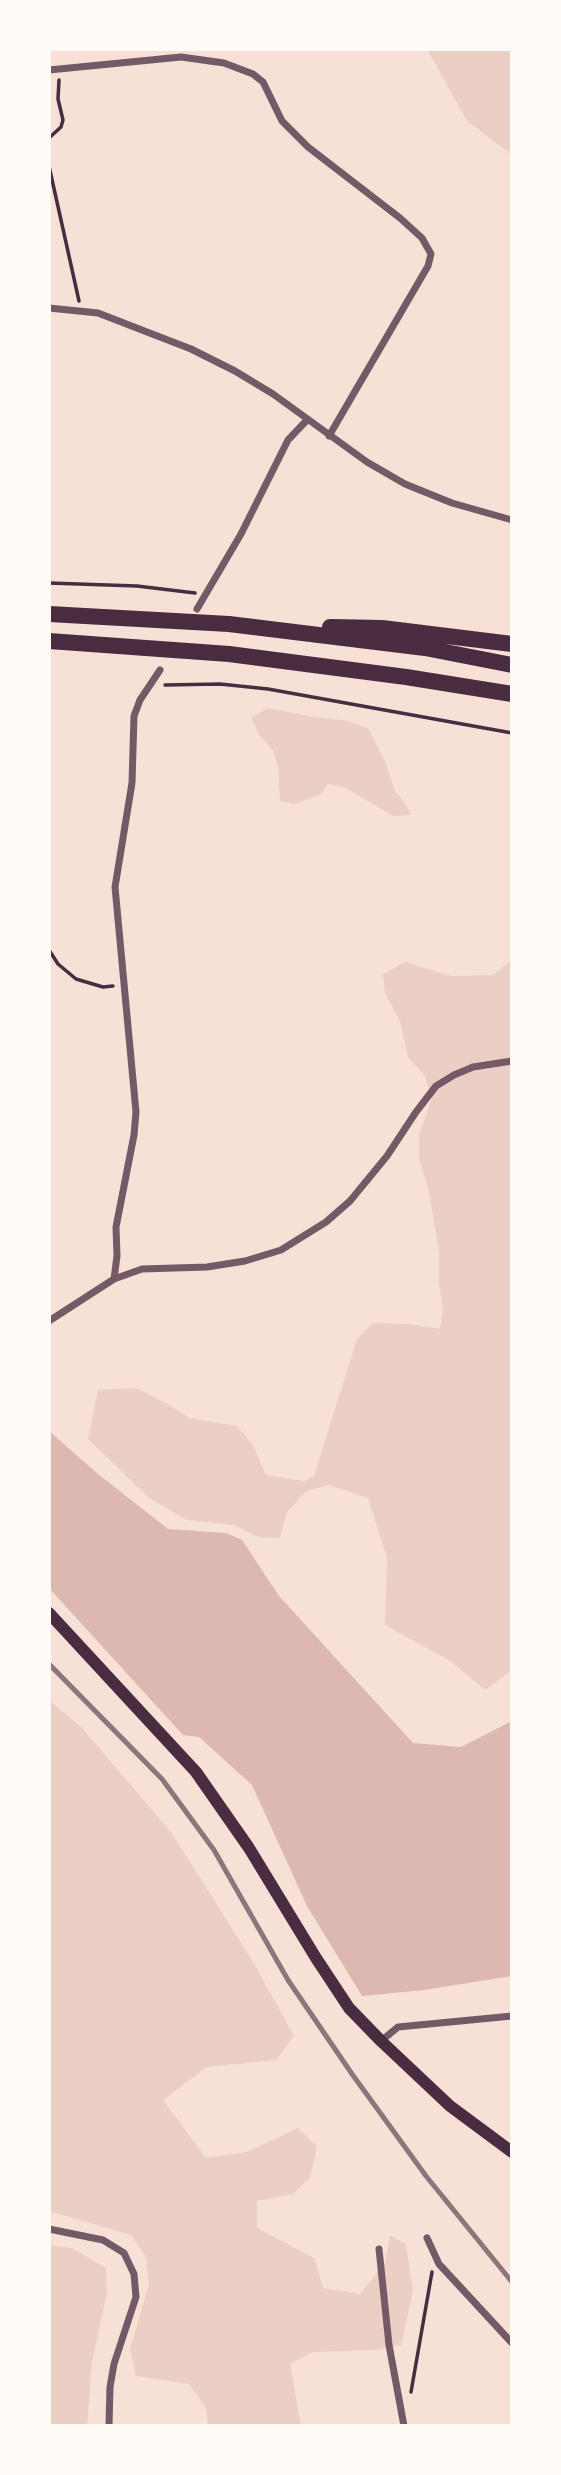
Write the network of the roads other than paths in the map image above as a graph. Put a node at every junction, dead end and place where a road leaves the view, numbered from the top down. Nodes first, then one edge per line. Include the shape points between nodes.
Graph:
1 (49, 70) edge
2 (49, 308) edge
3 (307, 420) junction
4 (329, 436) junction
5 (512, 520) edge
6 (197, 609) dead end
7 (49, 614) edge
8 (229, 624) junction
9 (49, 641) edge
10 (512, 644) edge
11 (512, 664) edge
12 (160, 670) dead end
13 (512, 694) edge
14 (512, 1061) edge
15 (114, 1279) junction
16 (49, 1321) edge
17 (49, 1614) edge
18 (512, 2016) edge
19 (381, 2041) junction
20 (512, 2152) edge
21 (49, 2229) edge
22 (428, 2238) dead end
23 (379, 2249) dead end
24 (512, 2343) edge
25 (404, 2423) edge
26 (108, 2426) edge

1 - 4 street via 181,57 224,63 253,74 263,82 282,121 307,147 422,238 431,254 428,266
2 - 3 street via 98,313 191,349 273,394
3 - 4 street
3 - 6 street via 288,440
4 - 5 street via 405,484
7 - 8 highway
8 - 10 highway via 382,628
8 - 11 highway via 425,648
9 - 13 highway via 229,654
12 - 15 street via 134,716 132,783 115,887 136,1112 116,1227
14 - 15 street via 473,1067 436,1086 350,1201 281,1250 206,1267 142,1269
15 - 16 street
17 - 19 main road via 196,1772 349,2008
18 - 19 street via 398,2027
19 - 20 main road via 450,2106
21 - 26 street via 103,2240 124,2253 134,2274 136,2297 114,2364
22 - 24 street via 439,2264
23 - 25 street via 389,2345

